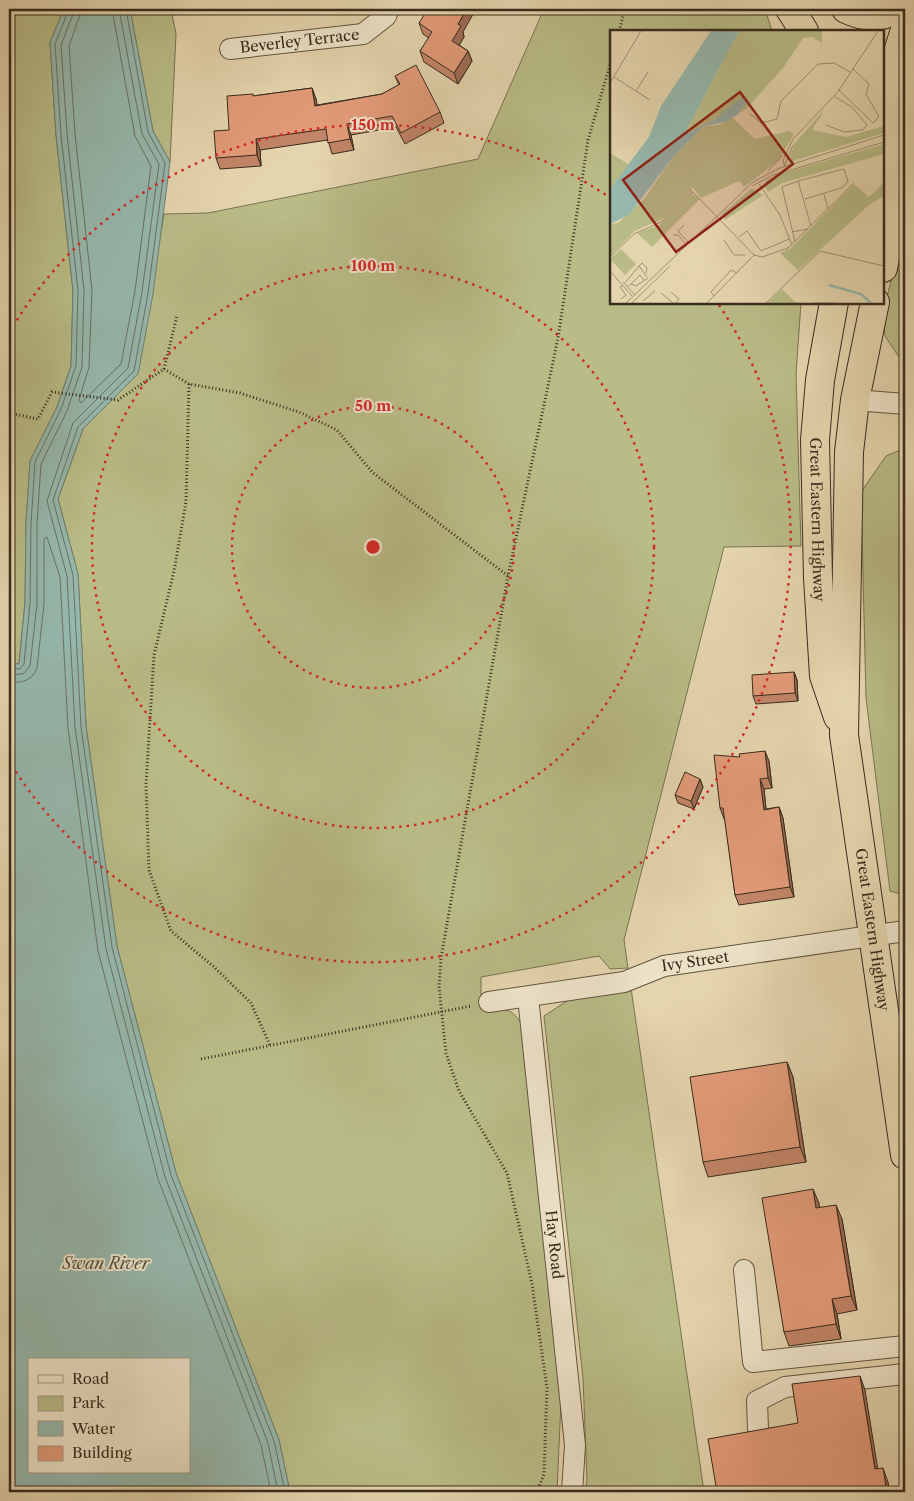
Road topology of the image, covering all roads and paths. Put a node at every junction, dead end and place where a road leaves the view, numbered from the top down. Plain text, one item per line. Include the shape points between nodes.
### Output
1 (389, 9) edge
2 (625, 9) edge
3 (779, 9) edge
4 (790, 9) edge
5 (839, 9) edge
6 (846, 9) edge
7 (897, 9) edge
8 (619, 30) edge
9 (785, 30) edge
10 (803, 30) edge
11 (853, 30) edge
12 (905, 30) edge
13 (230, 49) dead end
14 (610, 65) edge
15 (888, 88) edge
16 (905, 185) edge
17 (891, 227) junction
18 (884, 263) edge
19 (819, 304) edge
20 (834, 304) edge
21 (876, 304) edge
22 (177, 316) dead end
23 (164, 369) junction
24 (820, 380) junction
25 (189, 384) junction
26 (855, 400) junction
27 (905, 404) edge
28 (9, 413) edge
29 (508, 576) junction
30 (844, 735) junction
31 (905, 931) edge
32 (873, 935) junction
33 (528, 997) junction
34 (489, 1002) joint
35 (441, 1012) junction
36 (270, 1045) junction
37 (201, 1059) dead end
38 (905, 1155) edge
39 (744, 1270) dead end
40 (905, 1346) edge
41 (905, 1374) edge
42 (758, 1428) edge
43 (537, 1492) edge
44 (572, 1492) edge

1 - 13 street, Beverley Terrace via 386,16 363,34
2 - 8 path
3 - 9 highway
4 - 10 highway
5 - 11 highway
6 - 7 highway via 862,16 888,14
12 - 15 highway
14 - 29 path via 588,140 558,338
15 - 17 highway via 897,129 890,185
16 - 17 highway
17 - 18 highway
19 - 24 highway
20 - 24 highway, Great Eastern Highway
21 - 26 highway, Great Eastern Highway
22 - 23 path
23 - 25 path
23 - 28 path via 118,400 52,392 38,419
24 - 30 highway, Great Eastern Highway via 815,440 824,676
25 - 29 path via 240,393 299,412 337,430 372,472
25 - 36 path via 186,502 154,655 146,784 149,870 171,931 251,1003
26 - 27 street
26 - 30 highway, Great Eastern Highway via 849,452
29 - 35 path via 441,958
30 - 32 highway, Great Eastern Highway
31 - 32 street, Ivy Street
32 - 33 street, Ivy Street via 664,966 624,982
32 - 38 highway, Great Eastern Highway
33 - 34 street, Ivy Street
33 - 44 street, Hay Road via 575,1445
34 - 35 path
35 - 36 path
35 - 43 path via 446,1053 459,1091 507,1173 532,1284 547,1388 544,1474
36 - 37 path
39 - 40 street via 753,1362
41 - 42 street via 785,1387 758,1401

